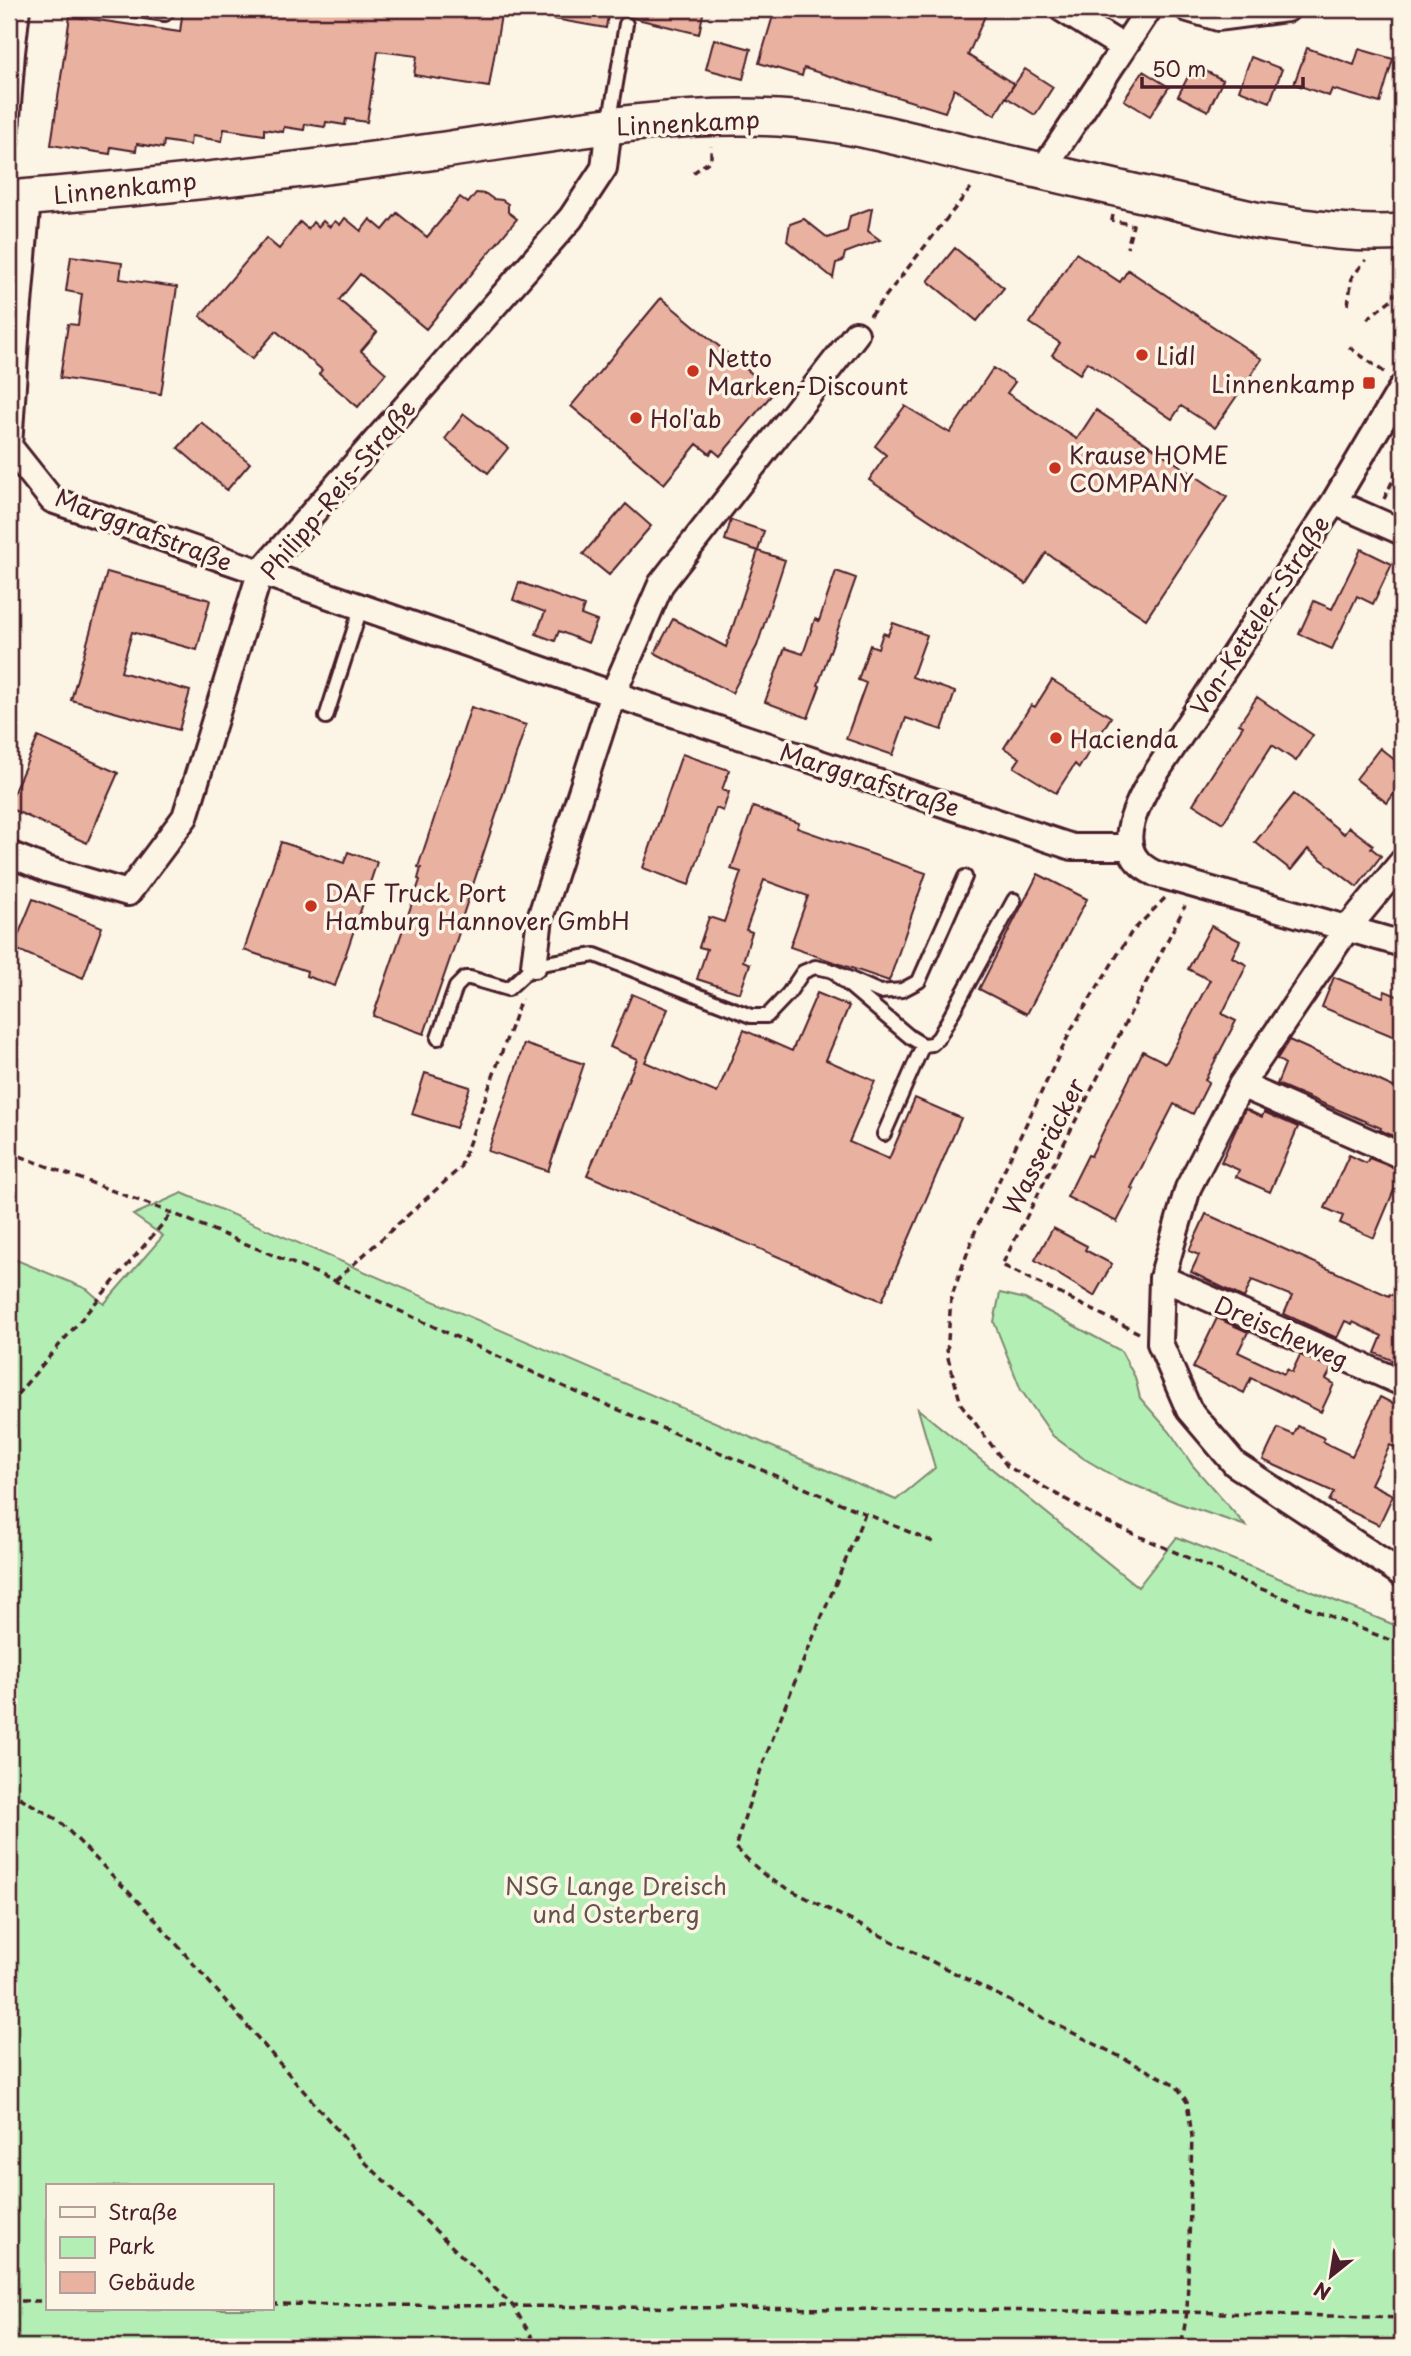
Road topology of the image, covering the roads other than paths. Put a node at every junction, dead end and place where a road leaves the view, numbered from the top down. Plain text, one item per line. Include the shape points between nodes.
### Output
1 (23, 9) edge
2 (131, 9) edge
3 (169, 9) edge
4 (1062, 9) edge
5 (1149, 9) edge
6 (1188, 9) edge
7 (1287, 9) edge
8 (626, 23) dead end
9 (1123, 47) junction
10 (13, 52) edge
11 (609, 125) junction
12 (11, 144) dead end
13 (1042, 171) junction
14 (19, 198) edge
15 (1402, 232) edge
16 (856, 334) road end
17 (1397, 382) edge
18 (1334, 502) junction
19 (1402, 533) edge
20 (260, 573) junction
21 (361, 608) junction
22 (613, 694) junction
23 (326, 717) dead end
24 (1130, 847) junction
25 (9, 854) edge
26 (1402, 862) edge
27 (965, 877) dead end
28 (1014, 900) dead end
29 (1346, 930) junction
30 (1402, 944) edge
31 (534, 965) junction
32 (830, 970) junction
33 (438, 1038) dead end
34 (923, 1045) junction
35 (1241, 1085) junction
36 (884, 1134) dead end
37 (1402, 1156) edge
38 (1162, 1278) junction
39 (1402, 1383) edge
40 (1400, 1567) edge

1 - 10 lane
2 - 3 lane via 165,14
4 - 9 street
5 - 9 street
6 - 7 street via 1219,18
8 - 11 lane
9 - 13 street
10 - 12 lane
11 - 13 main road, Linnenkamp via 701,116 782,118 853,127
11 - 14 main road, Linnenkamp via 280,171
11 - 20 street, Philipp-Reis-Straße via 604,168 571,218
13 - 15 main road, Linnenkamp via 1255,220
14 - 20 street, Marggrafstraße via 9,446 52,500
16 - 22 street via 661,584
17 - 18 street, Von-Ketteler-Straße
18 - 19 street
18 - 24 street, Von-Ketteler-Straße via 1148,785 1132,819
20 - 21 street, Marggrafstraße
20 - 25 street, Philipp-Reis-Straße via 186,817 128,892
21 - 22 street, Marggrafstraße
21 - 23 lane
22 - 24 street, Marggrafstraße via 1072,846
22 - 31 street via 540,918
24 - 29 street via 1135,858 1156,874
26 - 29 street
27 - 32 lane via 919,981 902,990 880,992
28 - 34 lane via 939,1037
29 - 30 street
29 - 35 street
31 - 32 lane via 595,955 751,1016 767,1016 803,972 815,967
31 - 33 lane via 508,989 470,978 461,980
32 - 34 lane
34 - 36 lane
35 - 37 street
35 - 38 street via 1188,1188
38 - 39 street, Dreischeweg
38 - 40 street via 1160,1343 1189,1410 1235,1464

